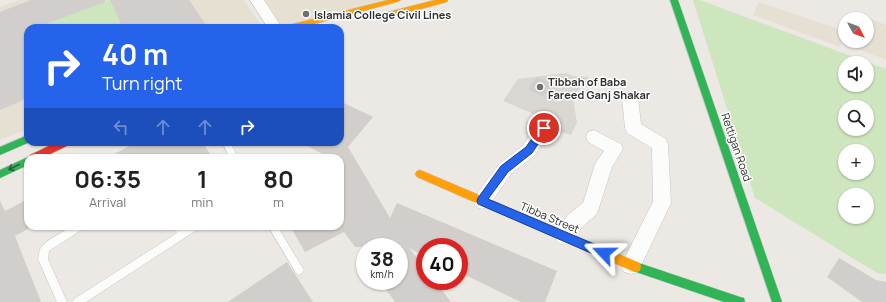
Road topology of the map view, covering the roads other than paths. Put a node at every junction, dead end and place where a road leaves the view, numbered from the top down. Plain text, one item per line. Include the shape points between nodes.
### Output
1 (257, 0) edge
2 (397, 0) edge
3 (444, 0) edge
4 (674, 0) edge
5 (373, 19) dead end
6 (272, 24) edge
7 (304, 24) edge
8 (630, 98) dead end
9 (544, 128) dead end
10 (633, 128) junction
11 (594, 137) dead end
12 (24, 141) edge
13 (58, 146) edge
14 (615, 149) junction
15 (0, 151) edge
16 (41, 154) edge
17 (24, 162) edge
18 (0, 174) edge
19 (420, 174) dead end
20 (482, 201) junction
21 (73, 230) edge
22 (180, 230) edge
23 (274, 230) edge
24 (564, 236) junction
25 (631, 265) junction
26 (299, 270) dead end
27 (62, 302) edge
28 (77, 302) edge
29 (740, 302) edge
30 (777, 302) edge

1 - 6 street
2 - 7 main road
3 - 5 main road
4 - 30 main road, Rettigan Road
8 - 10 street
9 - 20 street via 529,150 505,169
10 - 14 street via 627,131
10 - 25 street via 660,144 662,203
11 - 14 street
12 - 15 main road
13 - 16 main road
14 - 24 street via 604,164 591,208 576,220
17 -> 18 main road
19 - 20 main road, Tibba Street
20 - 24 main road, Tibba Street
21 - 27 lane via 49,245 45,249 43,259
22 - 28 lane
23 - 26 lane
24 - 25 main road, Tibba Street
25 - 29 main road, Tibba Street

